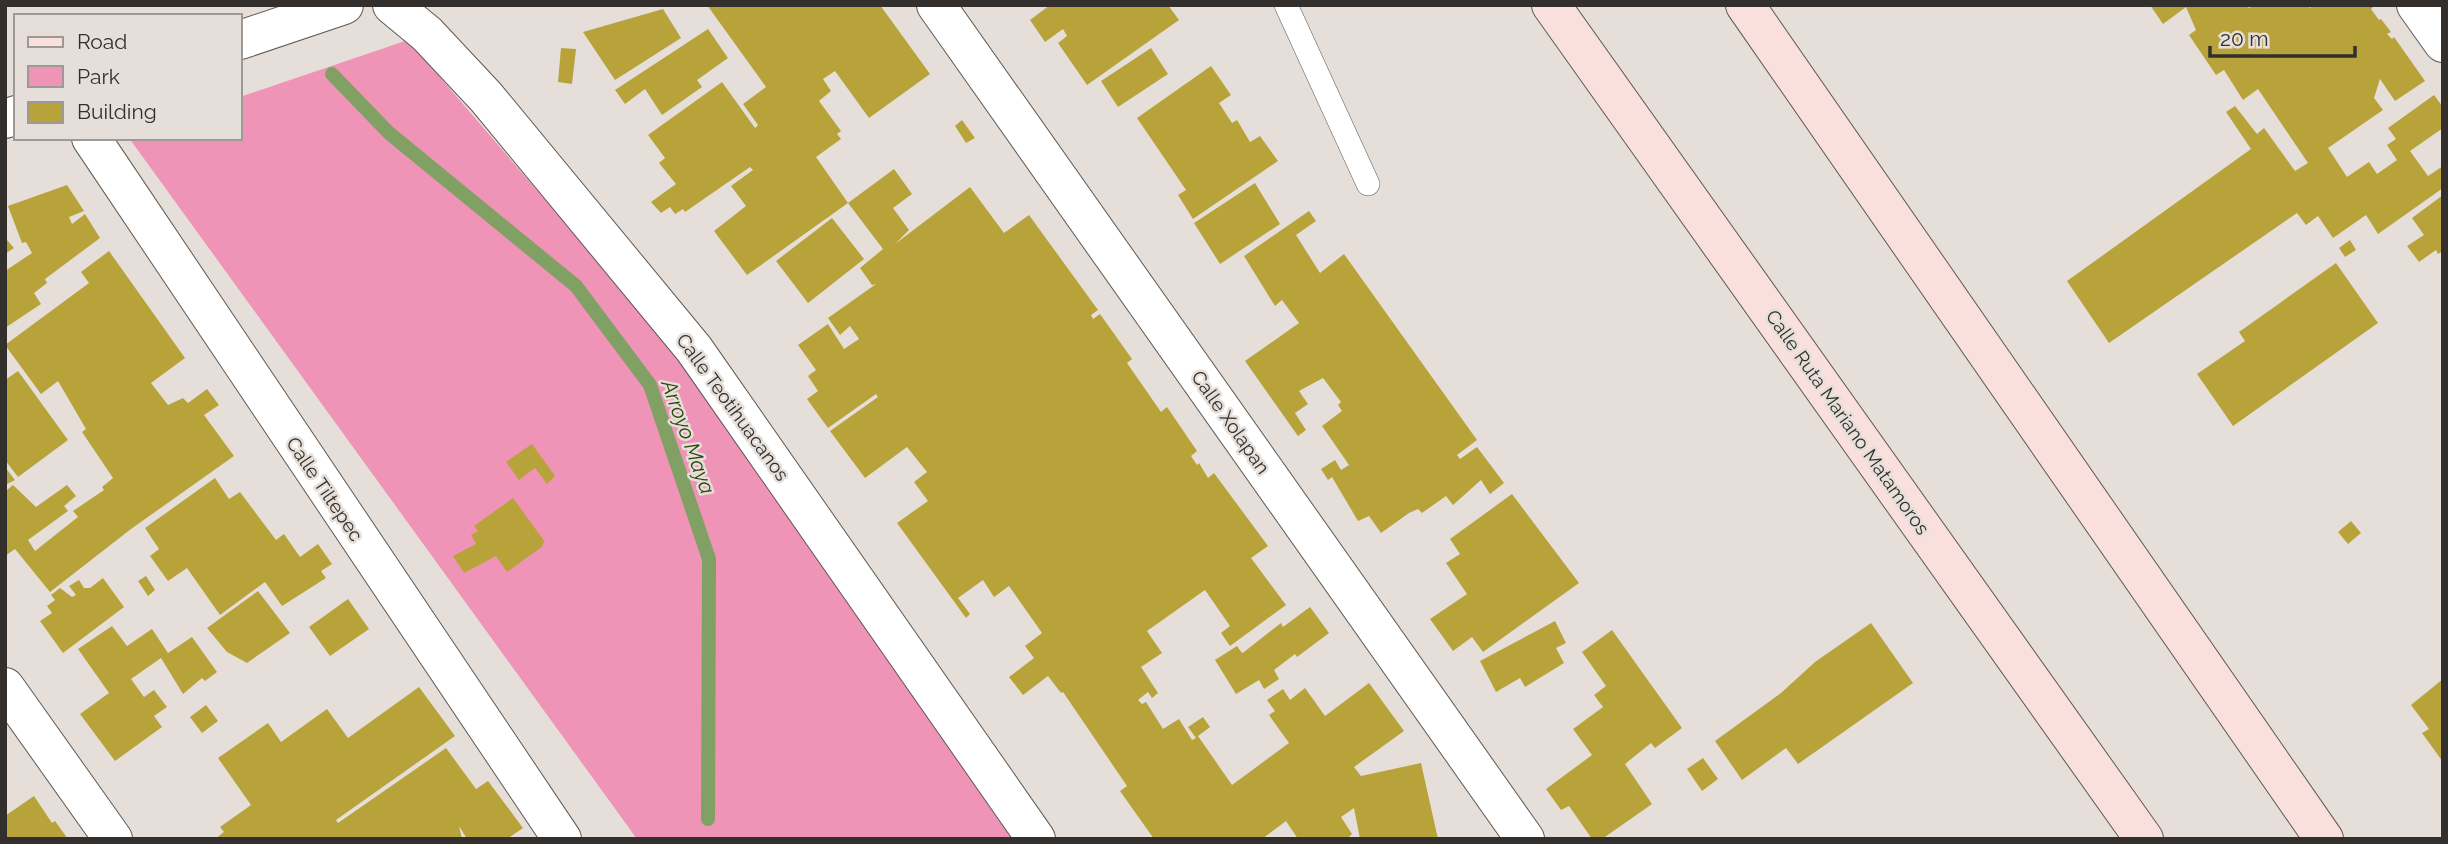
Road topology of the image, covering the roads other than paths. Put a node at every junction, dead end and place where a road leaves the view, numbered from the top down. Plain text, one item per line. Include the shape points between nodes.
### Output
1 (344, 5) edge
2 (392, 5) edge
3 (936, 5) edge
4 (1286, 5) edge
5 (1551, 5) edge
6 (1745, 5) edge
7 (2416, 5) edge
8 (242, 39) edge
9 (2443, 43) edge
10 (92, 140) edge
11 (1368, 184) dead end
12 (5, 687) edge
13 (113, 839) edge
14 (562, 839) edge
15 (1036, 839) edge
16 (1525, 839) edge
17 (2144, 839) edge
18 (2324, 839) edge

1 - 8 street
2 - 15 street, Calle Teotihuacanos via 486,97 694,349
3 - 16 street, Calle Xolapan
4 - 11 lane
5 - 17 main road, Calle Ruta Mariano Matamoros
6 - 18 main road
7 - 9 street
10 - 14 street, Calle Tiltepec
12 - 13 street

